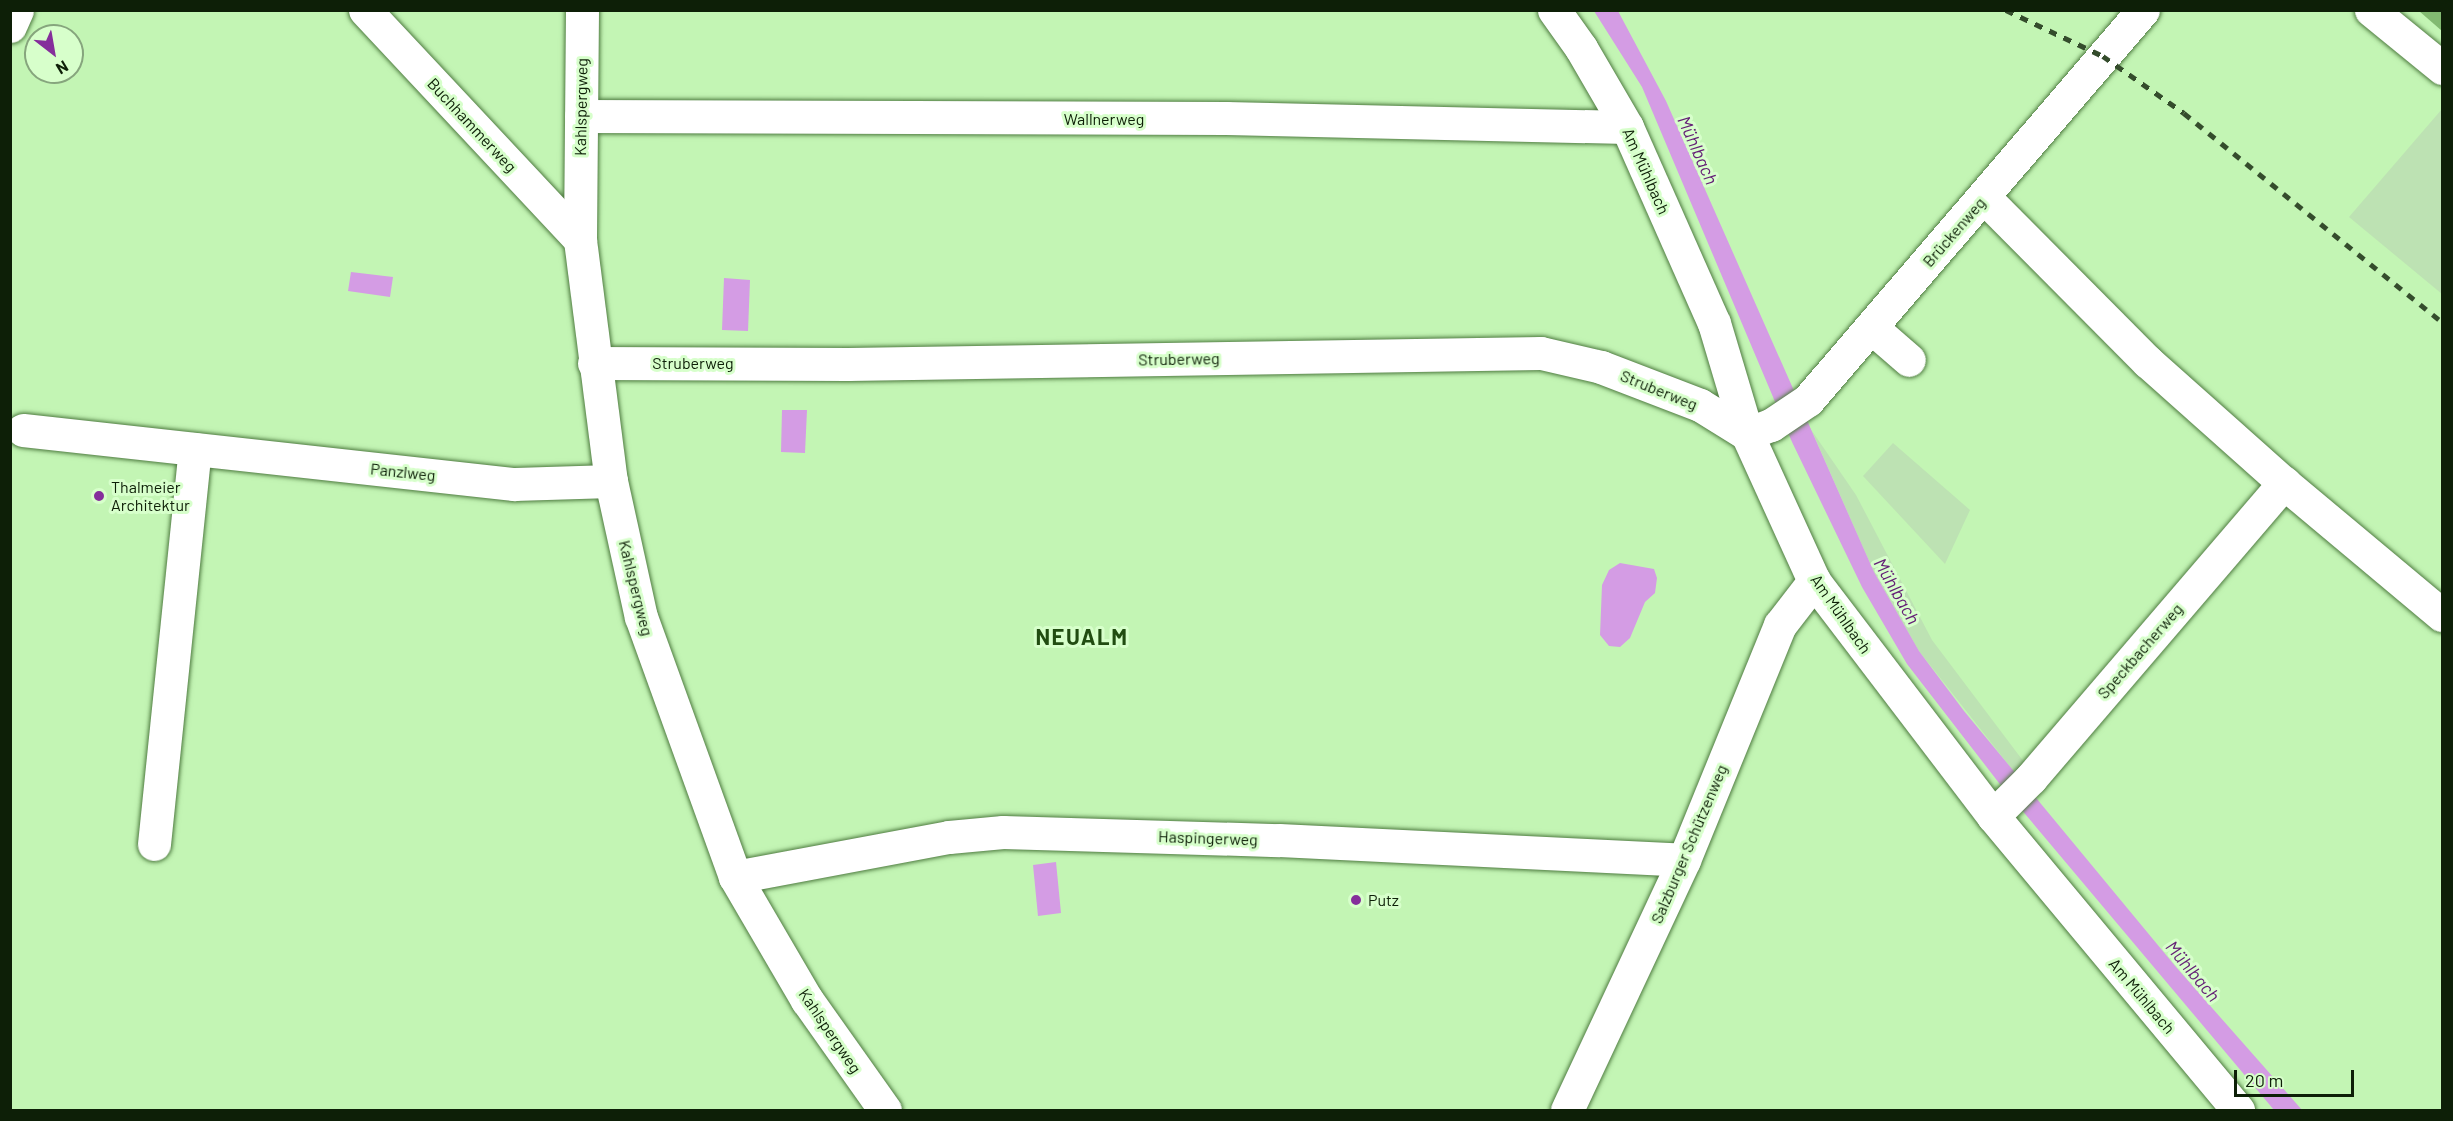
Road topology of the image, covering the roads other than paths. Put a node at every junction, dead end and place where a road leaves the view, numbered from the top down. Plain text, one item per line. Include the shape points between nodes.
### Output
1 (16, 10) edge
2 (365, 10) edge
3 (582, 10) edge
4 (1554, 10) edge
5 (2143, 10) edge
6 (2372, 10) edge
7 (10, 26) edge
8 (2442, 68) edge
9 (581, 116) junction
10 (1627, 127) junction
11 (1985, 198) junction
12 (580, 240) junction
13 (1871, 327) junction
14 (1909, 360) dead end
15 (594, 363) junction
16 (1759, 429) junction
17 (23, 430) dead end
18 (195, 449) junction
19 (611, 481) junction
20 (2284, 483) junction
21 (1814, 581) junction
22 (2442, 615) edge
23 (2000, 809) junction
24 (154, 844) dead end
25 (1684, 860) junction
26 (735, 877) junction
27 (885, 1110) edge
28 (1567, 1110) edge
29 (2238, 1110) edge

1 - 7 street
2 - 12 street, Buchhammerweg
3 - 9 street, Kahlspergweg
4 - 10 street, Am Mühlbach
5 - 11 street, Brückenweg
6 - 8 street
9 - 10 street, Wallnerweg via 1226,118
9 - 12 street, Kahlspergweg
10 - 16 street, Am Mühlbach
11 - 13 street, Brückenweg
11 - 20 street via 2148,362
12 - 15 street, Kahlspergweg
13 - 14 street
13 - 16 street, Brückenweg via 1808,400
15 - 16 street, Struberweg via 848,364 1541,353 1601,367
15 - 19 street, Kahlspergweg
16 - 21 street, Am Mühlbach
17 - 18 street, Panzlweg
18 - 19 street, Panzlweg via 514,484
18 - 24 street
19 - 26 street, Kahlspergweg via 642,617
20 - 22 street
20 - 23 street, Speckbacherweg via 2031,778
21 - 23 street, Am Mühlbach
21 - 25 street, Salzburger Schützenweg via 1780,625
23 - 29 street, Am Mühlbach
25 - 26 street, Haspingerweg via 1279,840 1003,832 949,837
25 - 28 street, Salzburger Schützenweg
26 - 27 street, Kahlspergweg via 807,1000

